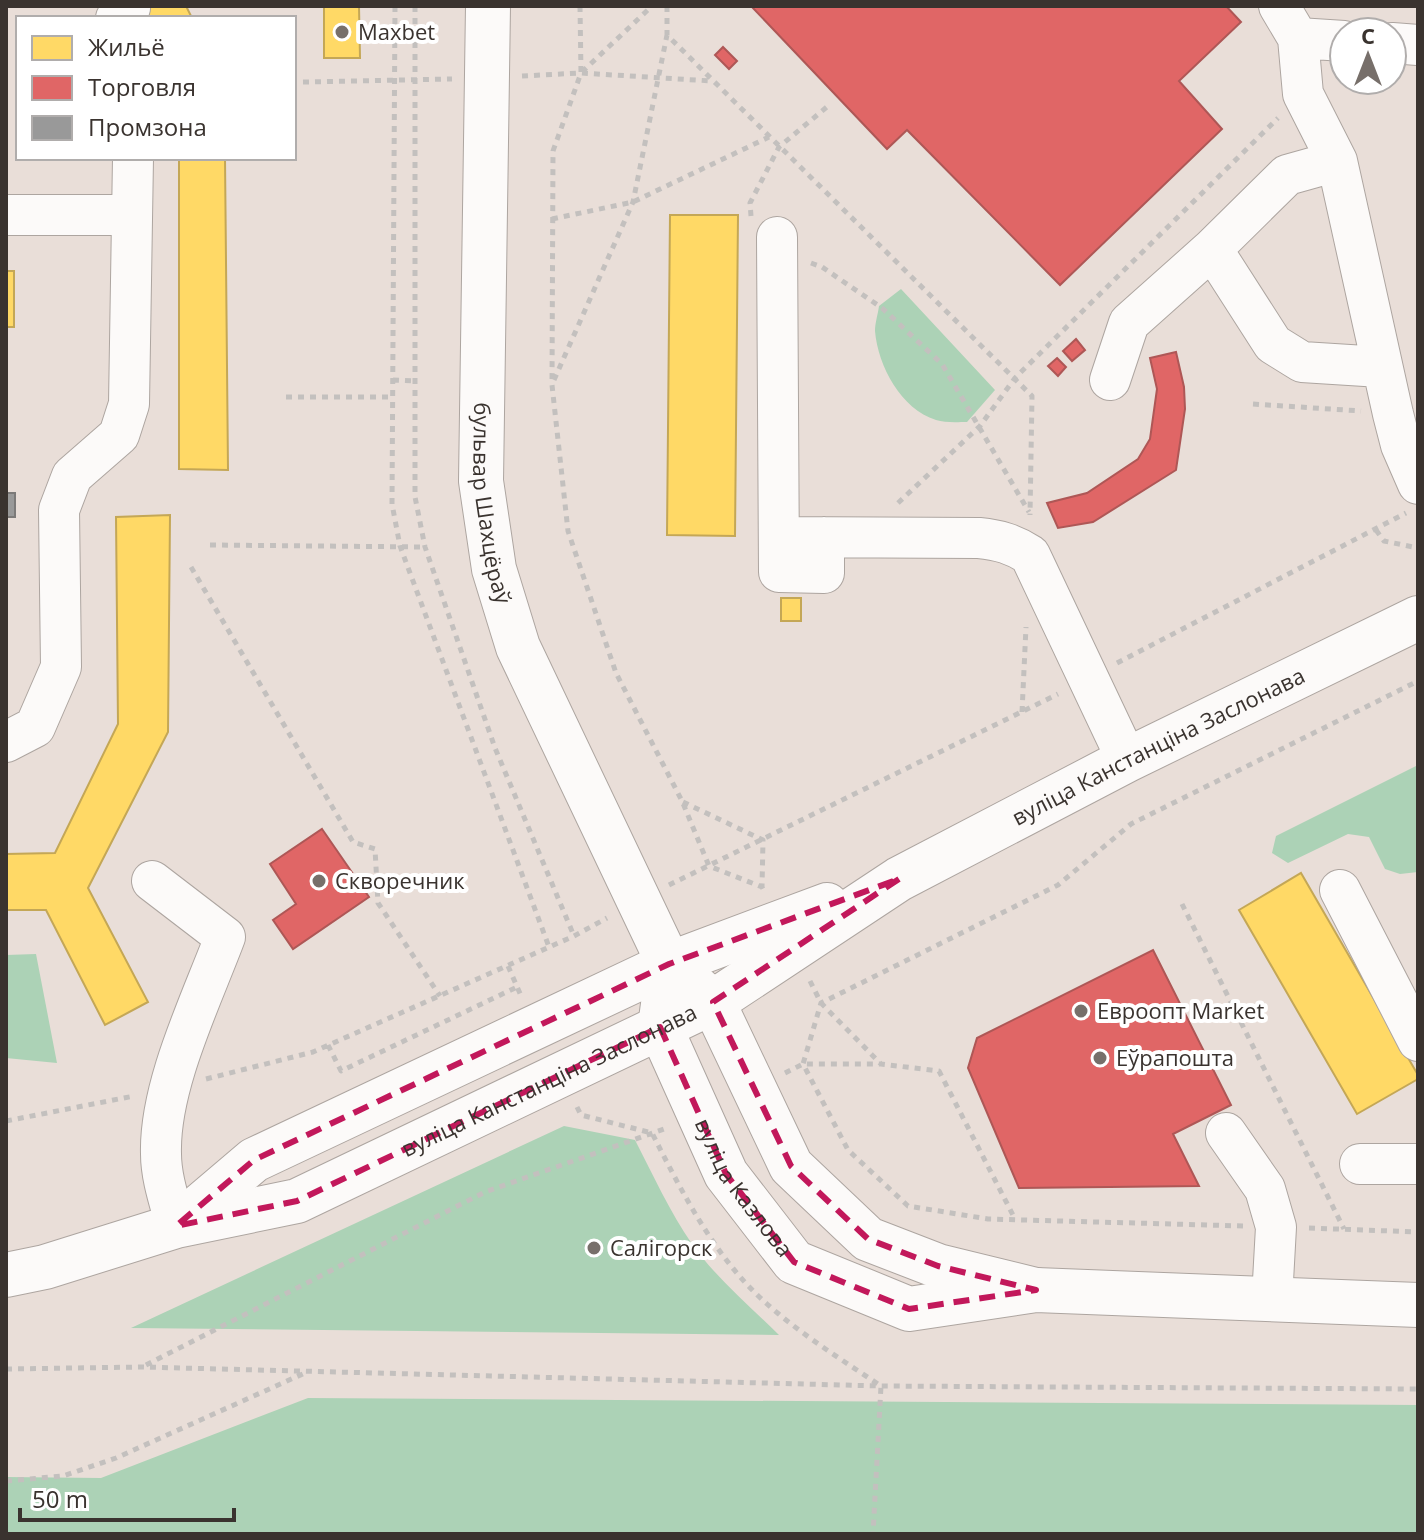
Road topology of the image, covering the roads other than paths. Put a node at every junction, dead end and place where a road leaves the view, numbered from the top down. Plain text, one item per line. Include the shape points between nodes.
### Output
1 (488, 6) edge
2 (1288, 22) edge
3 (1328, 36) edge
4 (133, 160) edge
5 (1337, 161) junction
6 (6, 215) edge
7 (132, 215) junction
8 (777, 244) road end
9 (1212, 249) junction
10 (1381, 367) junction
11 (1110, 380) dead end
12 (1418, 484) edge
13 (1418, 618) edge
14 (6, 742) edge
15 (1127, 760) junction
16 (899, 879) junction
17 (152, 881) dead end
18 (1340, 890) dead end
19 (669, 964) junction
20 (713, 1002) junction
21 (660, 1027) junction
22 (1418, 1041) edge
23 (1226, 1133) dead end
24 (1360, 1164) dead end
25 (1418, 1164) edge
26 (176, 1226) junction
27 (6, 1275) edge
28 (1036, 1290) junction
29 (1272, 1299) junction
30 (1418, 1305) edge

1 - 19 main road, бульвар Шахцёраў via 481,481 494,569 518,647
2 - 3 lane
2 - 5 lane via 1303,94
4 - 7 lane
5 - 9 lane via 1287,175
5 - 10 lane
6 - 7 lane
7 - 14 lane via 129,404 119,435 72,476 59,510 61,667 35,727
8 - 15 lane via 779,572 824,573 844,537 1007,542 1030,555
9 - 10 lane via 1273,344 1302,362
9 - 11 lane via 1129,323
10 - 12 lane via 1401,445
13 - 15 main road, вуліца Канстанціна Заслонава
15 - 16 main road, вуліца Канстанціна Заслонава
16 - 19 main road, вуліца Канстанціна Заслонава
16 - 20 main road, вуліца Канстанціна Заслонава
17 - 26 lane via 225,937 168,1089 161,1155
18 - 22 lane
19 - 20 main road
19 - 21 main road
19 - 26 main road, вуліца Канстанціна Заслонава via 254,1160
20 - 21 main road, вуліца Канстанціна Заслонава
20 - 28 main road, вуліца Казлова via 791,1166 868,1239 938,1266
21 - 26 main road, вуліца Канстанціна Заслонава via 297,1201
21 - 28 main road, вуліца Казлова via 726,1174 794,1262 909,1309
23 - 29 lane via 1265,1189 1276,1227
24 - 25 lane
26 - 27 main road, вуліца Канстанціна Заслонава
28 - 29 main road, вуліца Казлова
29 - 30 main road, вуліца Казлова

